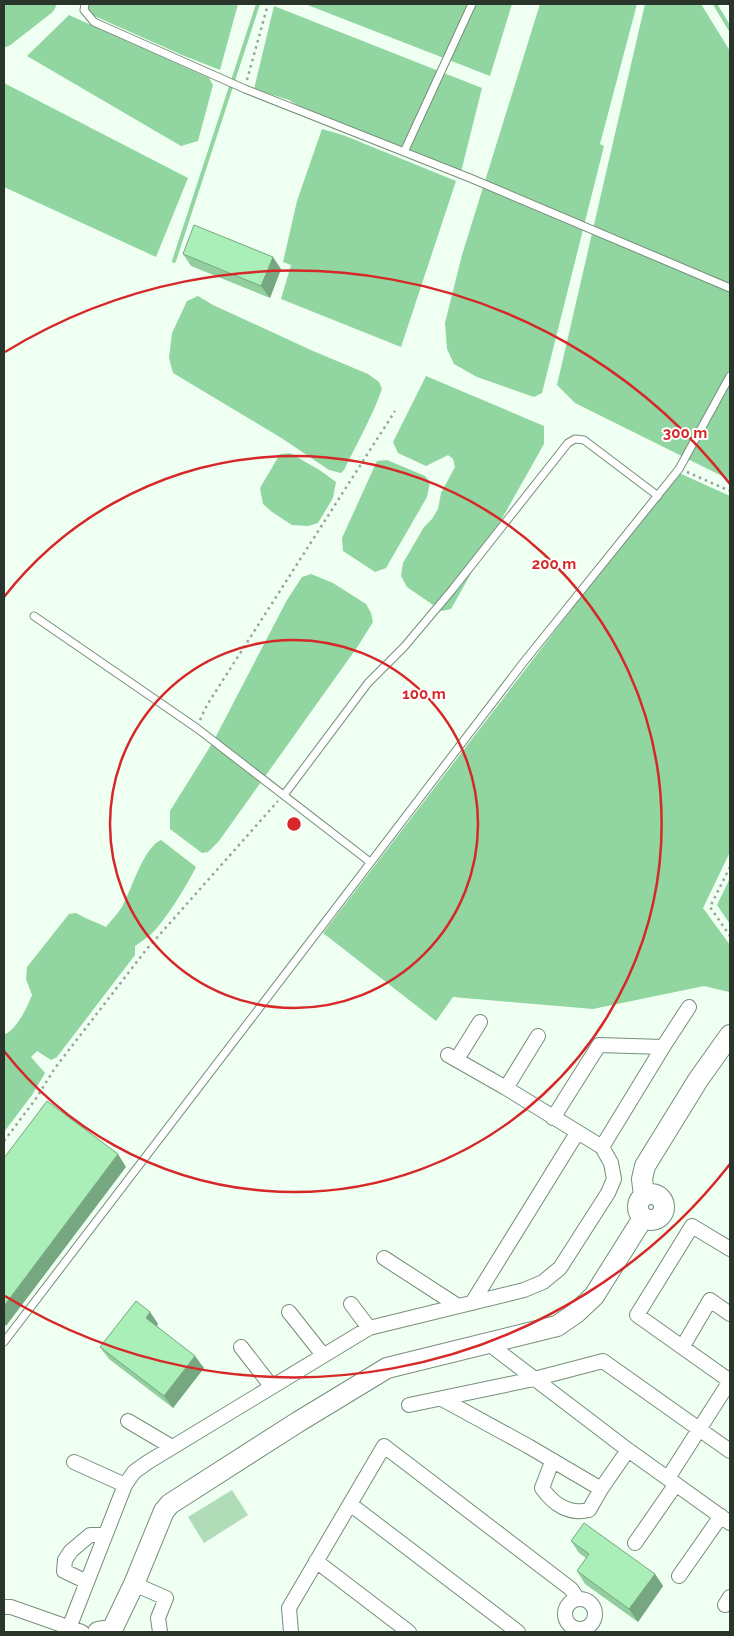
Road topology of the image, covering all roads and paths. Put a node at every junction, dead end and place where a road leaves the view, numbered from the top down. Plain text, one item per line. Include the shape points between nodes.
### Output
1 (85, 4) edge
2 (268, 4) edge
3 (472, 4) edge
4 (245, 89) junction
5 (404, 152) junction
6 (730, 288) edge
7 (730, 376) edge
8 (395, 411) dead end
9 (679, 469) junction
10 (730, 491) edge
11 (658, 496) junction
12 (34, 616) dead end
13 (198, 729) junction
14 (284, 795) junction
15 (370, 862) junction
16 (730, 867) edge
17 (730, 936) edge
18 (689, 1007) dead end
19 (480, 1022) dead end
20 (730, 1035) edge
21 (538, 1036) dead end
22 (663, 1047) junction
23 (506, 1088) junction
24 (553, 1118) junction
25 (577, 1133) junction
26 (4, 1141) edge
27 (602, 1147) junction
28 (730, 1249) edge
29 (384, 1258) dead end
30 (351, 1304) dead end
31 (465, 1304) junction
32 (289, 1312) dead end
33 (730, 1314) edge
34 (368, 1328) junction
35 (4, 1342) edge
36 (488, 1344) junction
37 (683, 1346) junction
38 (241, 1347) dead end
39 (323, 1355) junction
40 (534, 1379) junction
41 (730, 1381) edge
42 (272, 1387) junction
43 (442, 1399) junction
44 (409, 1405) dead end
45 (128, 1421) dead end
46 (701, 1429) junction
47 (172, 1447) junction
48 (628, 1450) junction
49 (730, 1451) edge
50 (554, 1461) junction
51 (74, 1462) dead end
52 (672, 1481) junction
53 (125, 1485) junction
54 (602, 1489) junction
55 (350, 1504) junction
56 (726, 1519) edge
57 (105, 1535) junction
58 (635, 1543) dead end
59 (316, 1561) junction
60 (679, 1576) dead end
61 (87, 1582) junction
62 (134, 1584) junction
63 (578, 1599) junction
64 (4, 1607) edge
65 (49, 1626) edge
66 (76, 1630) edge
67 (293, 1630) edge
68 (570, 1630) edge
69 (98, 1632) edge
70 (160, 1632) edge
71 (409, 1632) edge
72 (518, 1632) edge

1 - 4 lane via 84,10 94,22
2 - 4 path
3 - 5 lane
4 - 5 lane
5 - 6 lane
7 - 9 lane
8 - 13 path via 207,705
9 - 10 path
9 - 11 lane
11 - 14 lane via 584,440 575,439 568,443 452,590 368,684
11 - 15 lane via 523,663
12 - 13 lane
13 - 14 lane
14 - 15 lane
14 - 26 path via 146,950 55,1068
15 - 35 lane
16 - 17 path via 710,907
18 - 22 street
19 - 23 street via 453,1057
20 - 36 street via 645,1166 642,1179 644,1196 638,1204 643,1218 594,1296 557,1326
21 - 23 street
22 - 24 street via 599,1045
22 - 27 street
23 - 24 street
24 - 25 street
25 - 27 street
25 - 31 street
27 - 31 street via 612,1163 614,1179 560,1268 543,1282 524,1290
28 - 37 street via 692,1226 637,1315
29 - 31 street
30 - 34 street
31 - 34 street
32 - 39 street
33 - 37 street via 710,1300
34 - 39 street
36 - 40 street
36 - 62 street via 387,1368 170,1504 164,1511
37 - 41 street
38 - 42 street
39 - 42 street
40 - 43 street
40 - 46 street via 603,1361
40 - 48 street
41 - 46 street
42 - 47 street
43 - 44 street
43 - 50 street
45 - 47 street
46 - 49 street
46 - 52 street
47 - 53 street via 134,1472
48 - 52 street
48 - 54 street
50 - 54 street
50 - 54 street via 542,1488 562,1508 581,1512 589,1510
51 - 53 street
52 - 56 street
52 - 58 street
53 - 57 street
55 - 59 street
55 - 63 street via 384,1446 571,1589
55 - 72 street
56 - 60 street
57 - 61 street
57 - 61 street via 90,1535 65,1560 64,1571
59 - 67 street via 289,1608
59 - 71 street
61 - 66 street
62 - 69 street via 111,1632
62 - 70 street via 166,1598 158,1618
63 - 68 street via 569,1604 565,1613
63 - 68 street via 591,1604 594,1618 584,1629
64 - 65 street via 11,1607
65 - 66 street

